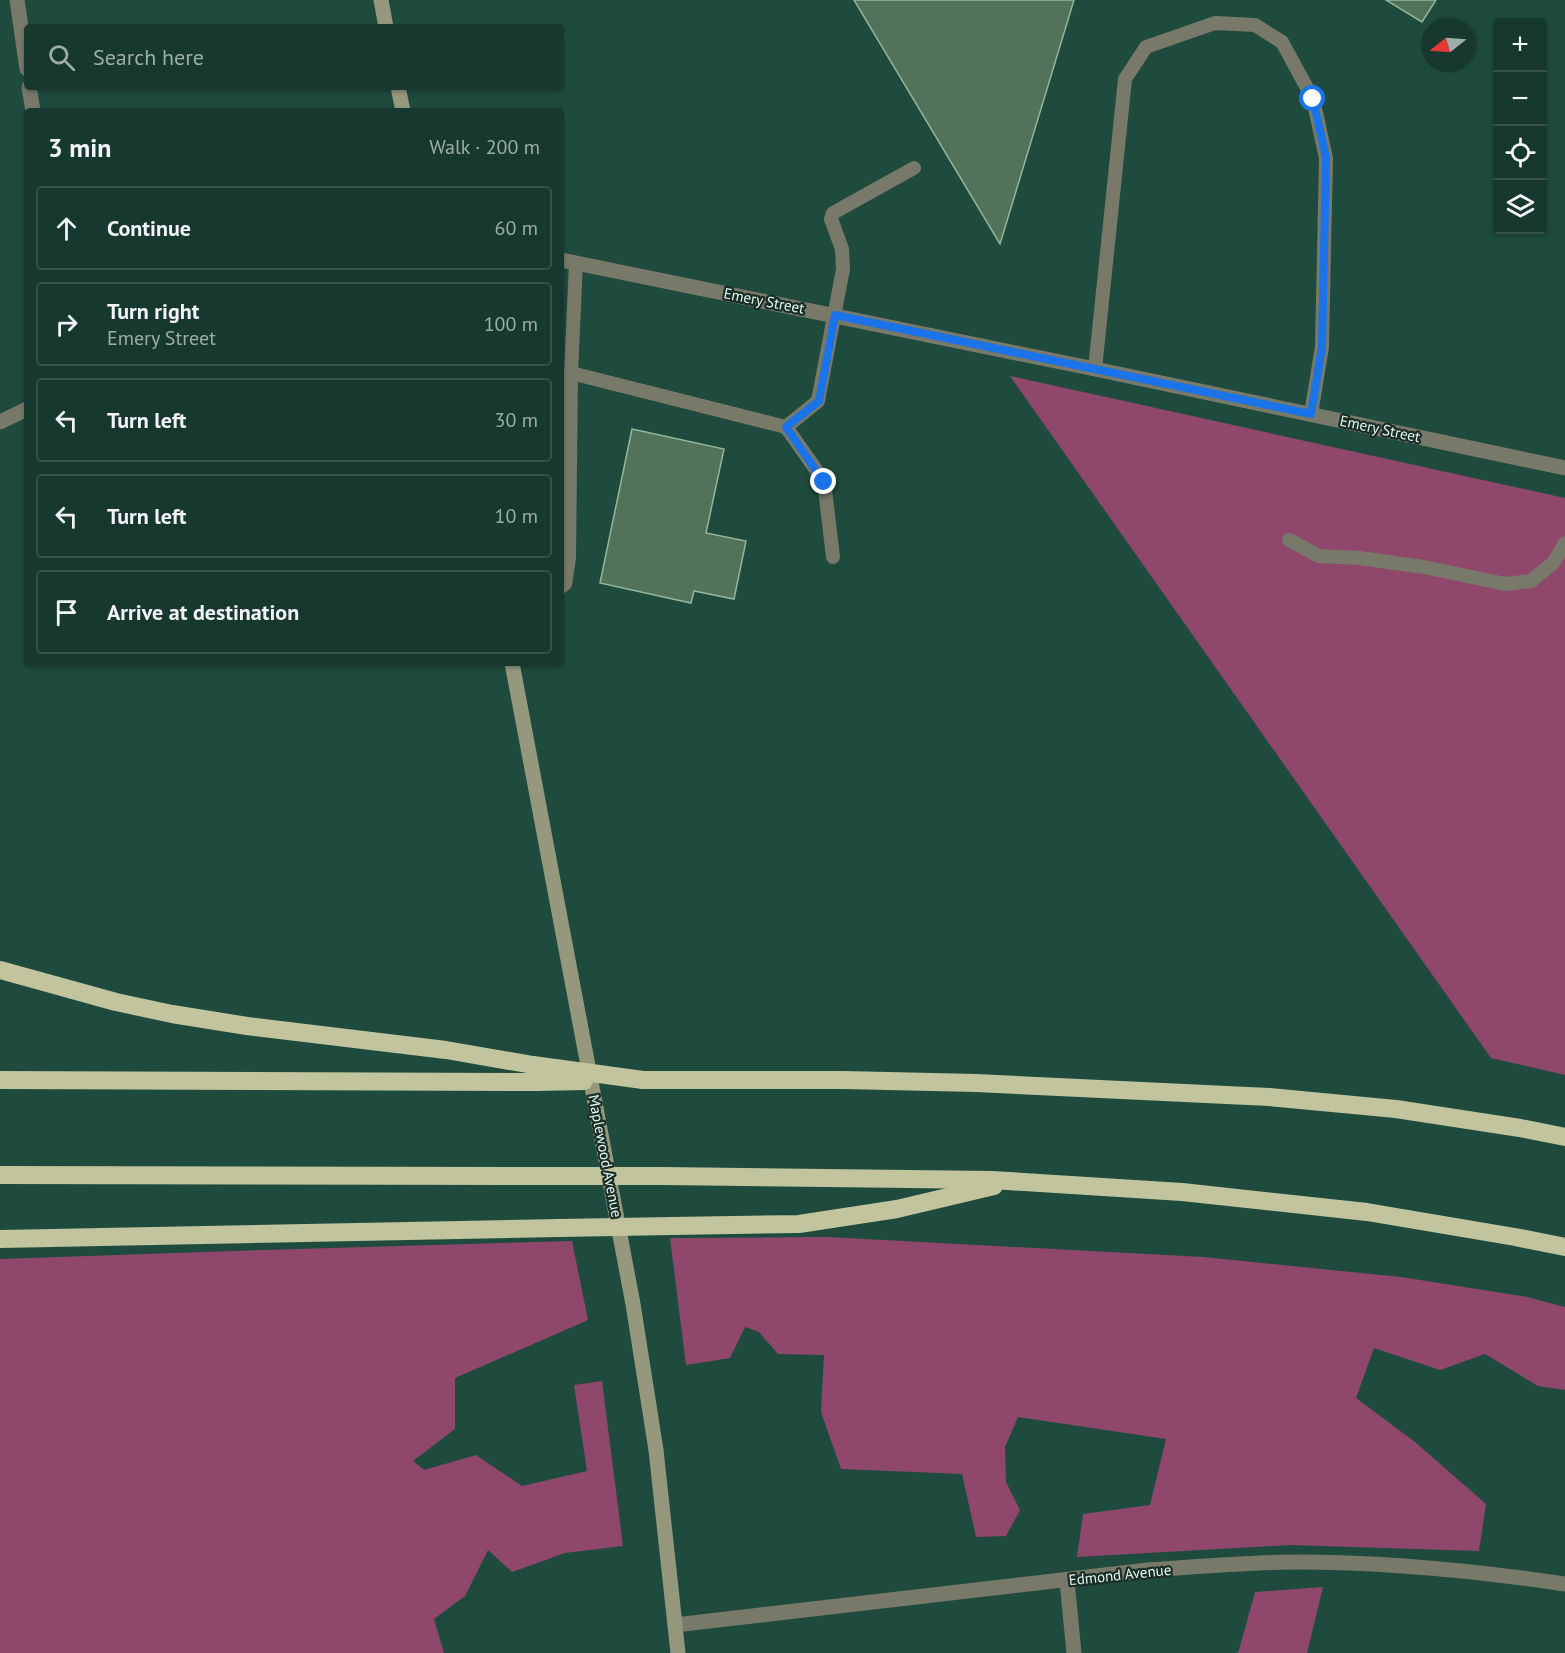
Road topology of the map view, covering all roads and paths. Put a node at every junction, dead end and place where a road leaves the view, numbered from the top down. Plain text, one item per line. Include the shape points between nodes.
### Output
1 (17, 0) edge
2 (381, 0) edge
3 (385, 24) edge
4 (24, 48) edge
5 (30, 90) edge
6 (399, 90) edge
7 (32, 108) edge
8 (402, 108) edge
9 (914, 168) dead end
10 (568, 261) edge
11 (835, 315) junction
12 (1095, 369) junction
13 (571, 373) junction
14 (24, 410) edge
15 (1311, 414) junction
16 (0, 422) edge
17 (786, 427) junction
18 (1565, 468) edge
19 (1289, 540) dead end
20 (1565, 543) edge
21 (833, 557) dead end
22 (564, 585) edge
23 (513, 666) edge
24 (0, 970) edge
25 (535, 1073) junction
26 (0, 1080) edge
27 (1565, 1137) edge
28 (0, 1175) edge
29 (1016, 1181) junction
30 (0, 1239) edge
31 (1565, 1247) edge
32 (1067, 1581) junction
33 (1565, 1584) edge
34 (675, 1625) junction
35 (678, 1653) edge
36 (1074, 1653) edge

1 - 4 street
2 - 3 street
5 - 7 street
6 - 8 street
9 - 11 lane via 833,213 831,219 842,249 843,269
10 - 11 street, Emery Street
10 - 13 lane
11 - 12 street, Emery Street
11 - 17 lane via 819,401
12 - 15 street, Emery Street
12 - 15 lane via 1125,79 1146,47 1215,23 1255,25 1282,42 1313,99 1326,158 1322,347
13 - 17 lane
13 - 22 lane via 569,559
14 - 16 street
15 - 18 street, Emery Street
17 - 21 lane via 824,482
19 - 20 lane via 1319,556 1424,567 1504,584 1531,581 1553,563
23 - 34 street, Maplewood Avenue via 633,1304 656,1450
24 - 25 highway via 172,1014 446,1050
25 - 26 highway
25 - 27 highway, bridge via 643,1080 965,1083 1269,1096 1396,1108
28 - 29 highway, bridge via 854,1177
29 - 30 highway, bridge via 897,1209 799,1224
29 - 31 highway via 1182,1192 1366,1212
32 - 33 street, Edmond Avenue via 1148,1570 1295,1562 1453,1571
32 - 34 street, Edmond Avenue
32 - 36 street
34 - 35 street, Maplewood Avenue

